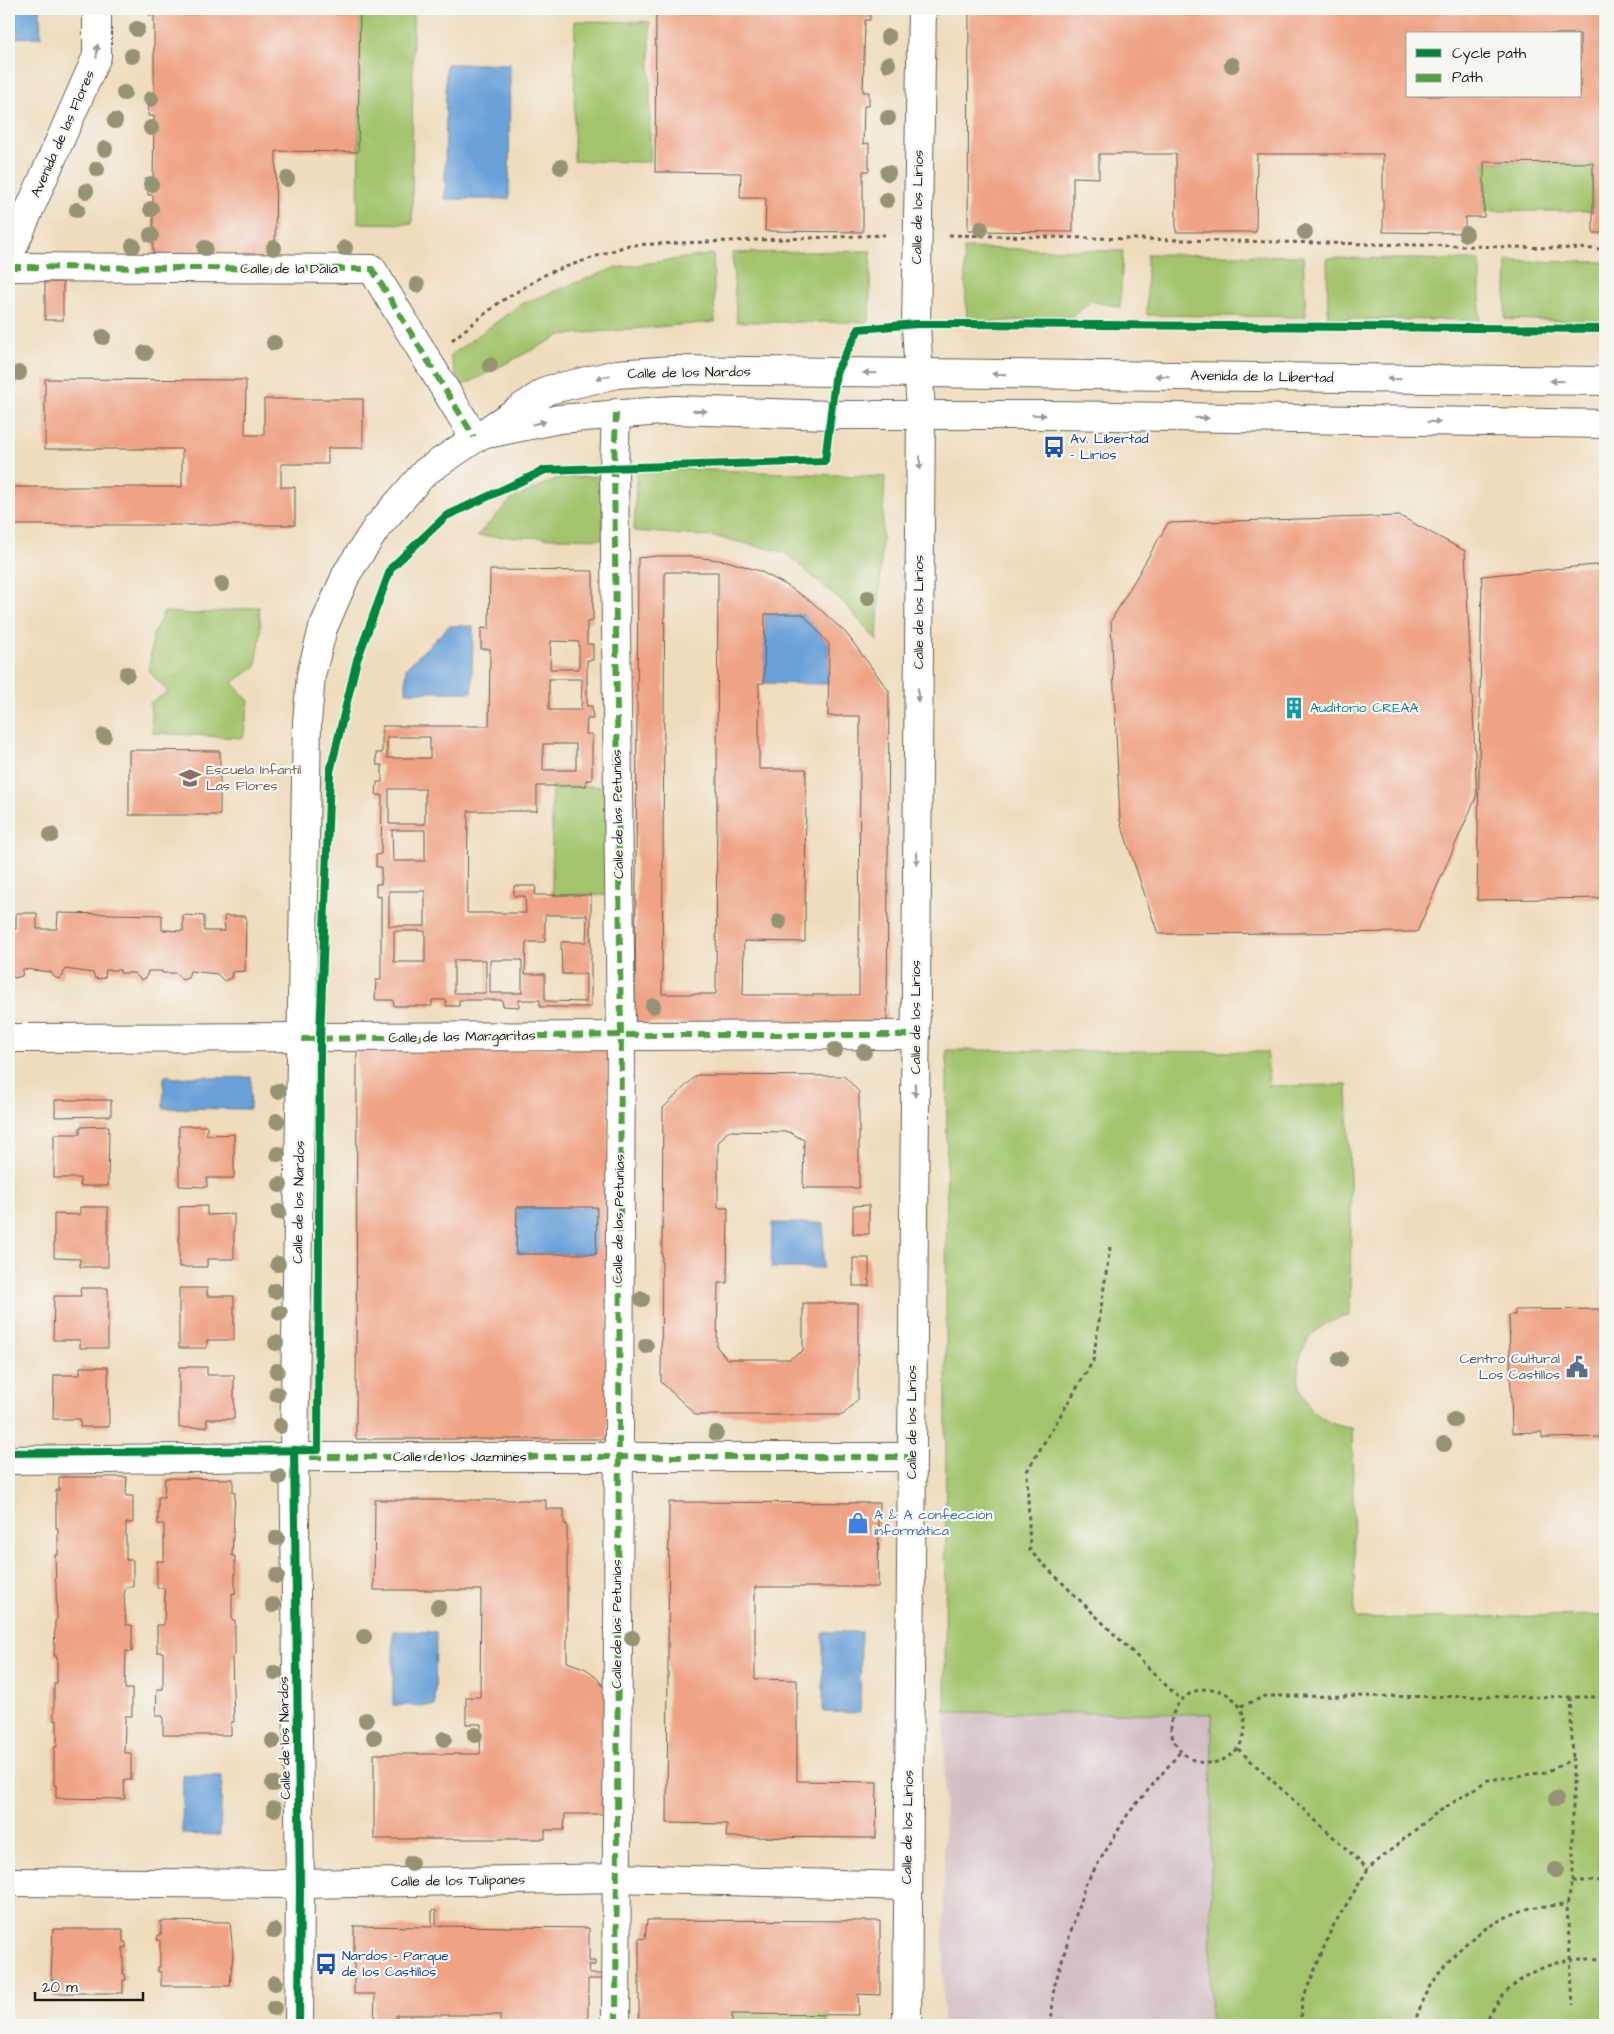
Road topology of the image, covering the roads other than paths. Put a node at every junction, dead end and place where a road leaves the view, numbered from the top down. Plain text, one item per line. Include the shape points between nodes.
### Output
1 (98, 9) edge
2 (922, 9) edge
3 (9, 256) edge
4 (9, 267) edge
5 (919, 373) junction
6 (1605, 382) edge
7 (616, 413) junction
8 (921, 414) junction
9 (1605, 424) edge
10 (474, 437) junction
11 (621, 1035) junction
12 (916, 1035) junction
13 (9, 1038) edge
14 (302, 1039) junction
15 (912, 1456) junction
16 (294, 1457) junction
17 (617, 1457) junction
18 (9, 1460) edge
19 (616, 1878) junction
20 (9, 1882) edge
21 (300, 1884) junction
22 (907, 1886) junction
23 (299, 2025) edge
24 (616, 2025) edge
25 (907, 2025) edge

3 -> 1 street, Avenida de las Flores via 97,56
2 - 5 street, Calle de los Lirios via 916,324
4 - 10 street, Calle de la Dalia via 372,269
6 -> 5 street, Avenida de la Libertad
5 - 8 street, Calle de los Lirios
5 -> 10 street, Calle de los Nardos via 673,370 617,374 548,390
7 -> 8 street, Calle de los Nardos via 674,410
10 -> 7 street, Calle de los Nardos via 559,419
7 - 11 street, Calle de las Petunias
8 -> 9 street
8 -> 12 street, Calle de los Lirios
10 - 14 street, Calle de los Nardos via 425,472 377,527 348,574 323,628 311,675 307,723
11 - 12 street, Calle de las Margaritas
11 - 14 street, Calle de las Margaritas
11 - 17 street, Calle de las Petunias
12 -> 15 street, Calle de los Lirios
13 - 14 street, Calle de las Margaritas
14 - 16 street, Calle de los Nardos
15 - 17 street, Calle de los Jazmines
15 - 22 street, Calle de los Lirios
16 - 17 street, Calle de los Jazmines
16 - 18 street, Calle de los Jazmines
16 - 21 street, Calle de los Nardos
17 - 19 street, Calle de las Petunias
19 - 21 street, Calle de los Tulipanes
19 - 22 street, Calle de los Tulipanes
19 - 24 street, Calle de las Petunias
20 - 21 street, Calle de los Tulipanes
21 - 23 street, Calle de los Nardos
22 - 25 street, Calle de los Lirios

